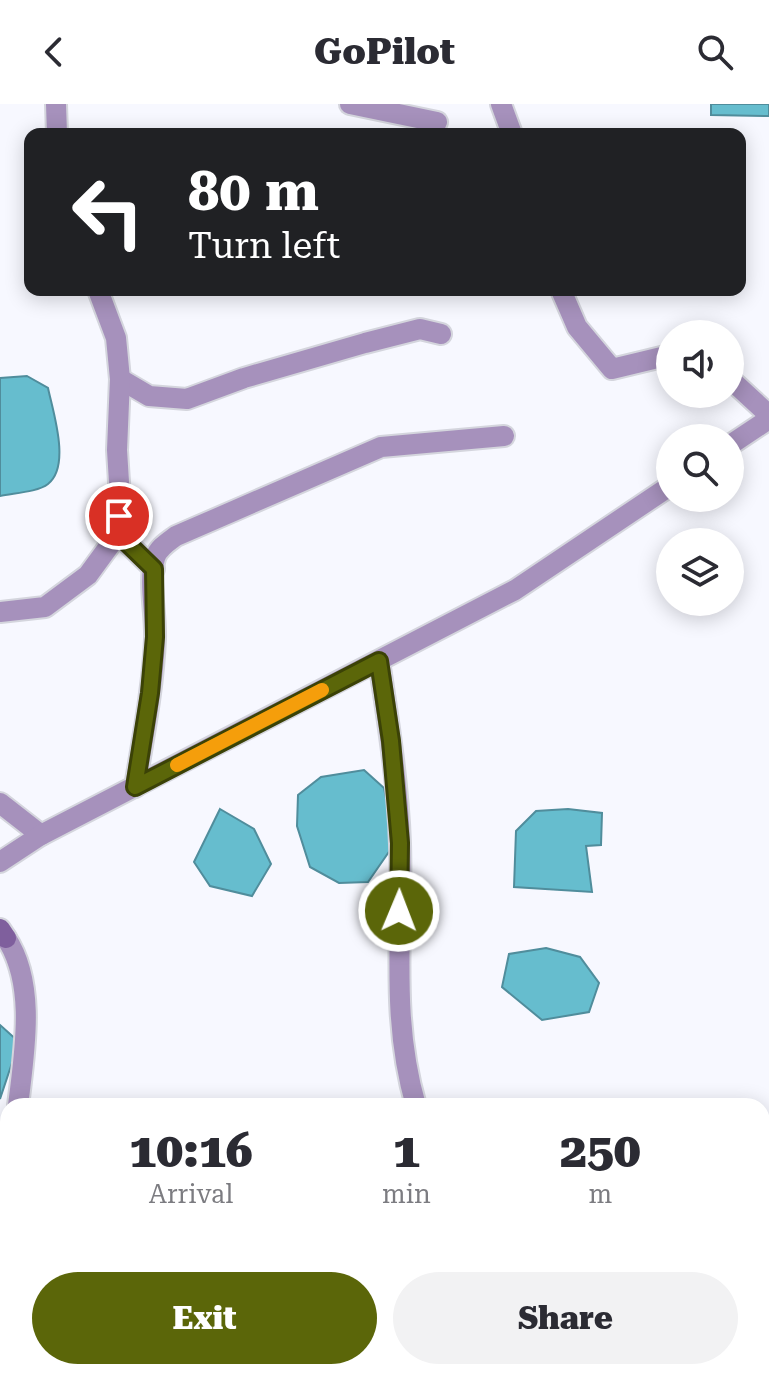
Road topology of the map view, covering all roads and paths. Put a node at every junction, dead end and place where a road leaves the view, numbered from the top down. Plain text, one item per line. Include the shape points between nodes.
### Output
1 (56, 104) edge
2 (350, 104) edge
3 (501, 104) edge
4 (437, 122) dead end
5 (57, 128) edge
6 (510, 128) edge
7 (100, 296) edge
8 (564, 296) edge
9 (441, 334) dead end
10 (656, 358) edge
11 (120, 379) junction
12 (744, 393) edge
13 (769, 417) edge
14 (744, 435) edge
15 (504, 436) dead end
16 (656, 495) edge
17 (118, 534) junction
18 (154, 569) junction
19 (0, 612) edge
20 (379, 661) junction
21 (135, 787) junction
22 (0, 803) edge
23 (41, 835) junction
24 (0, 862) edge
25 (3, 934) edge
26 (19, 1098) edge
27 (414, 1098) edge

1 - 5 street
2 - 4 street
3 - 6 street
7 - 11 street via 116,338
8 - 10 street via 577,327 612,369
9 - 11 street via 420,329 187,399 149,396
11 - 17 street
12 - 13 street
13 - 14 street
15 - 18 street via 381,447 176,536 156,556
16 - 20 street via 515,590
17 - 18 street
17 - 19 street via 88,575 45,607
18 - 21 street via 155,637
20 - 21 street
20 - 27 street via 400,843 397,988
21 - 23 street
22 - 23 street
23 - 24 street
25 - 26 street via 23,986 27,1024

